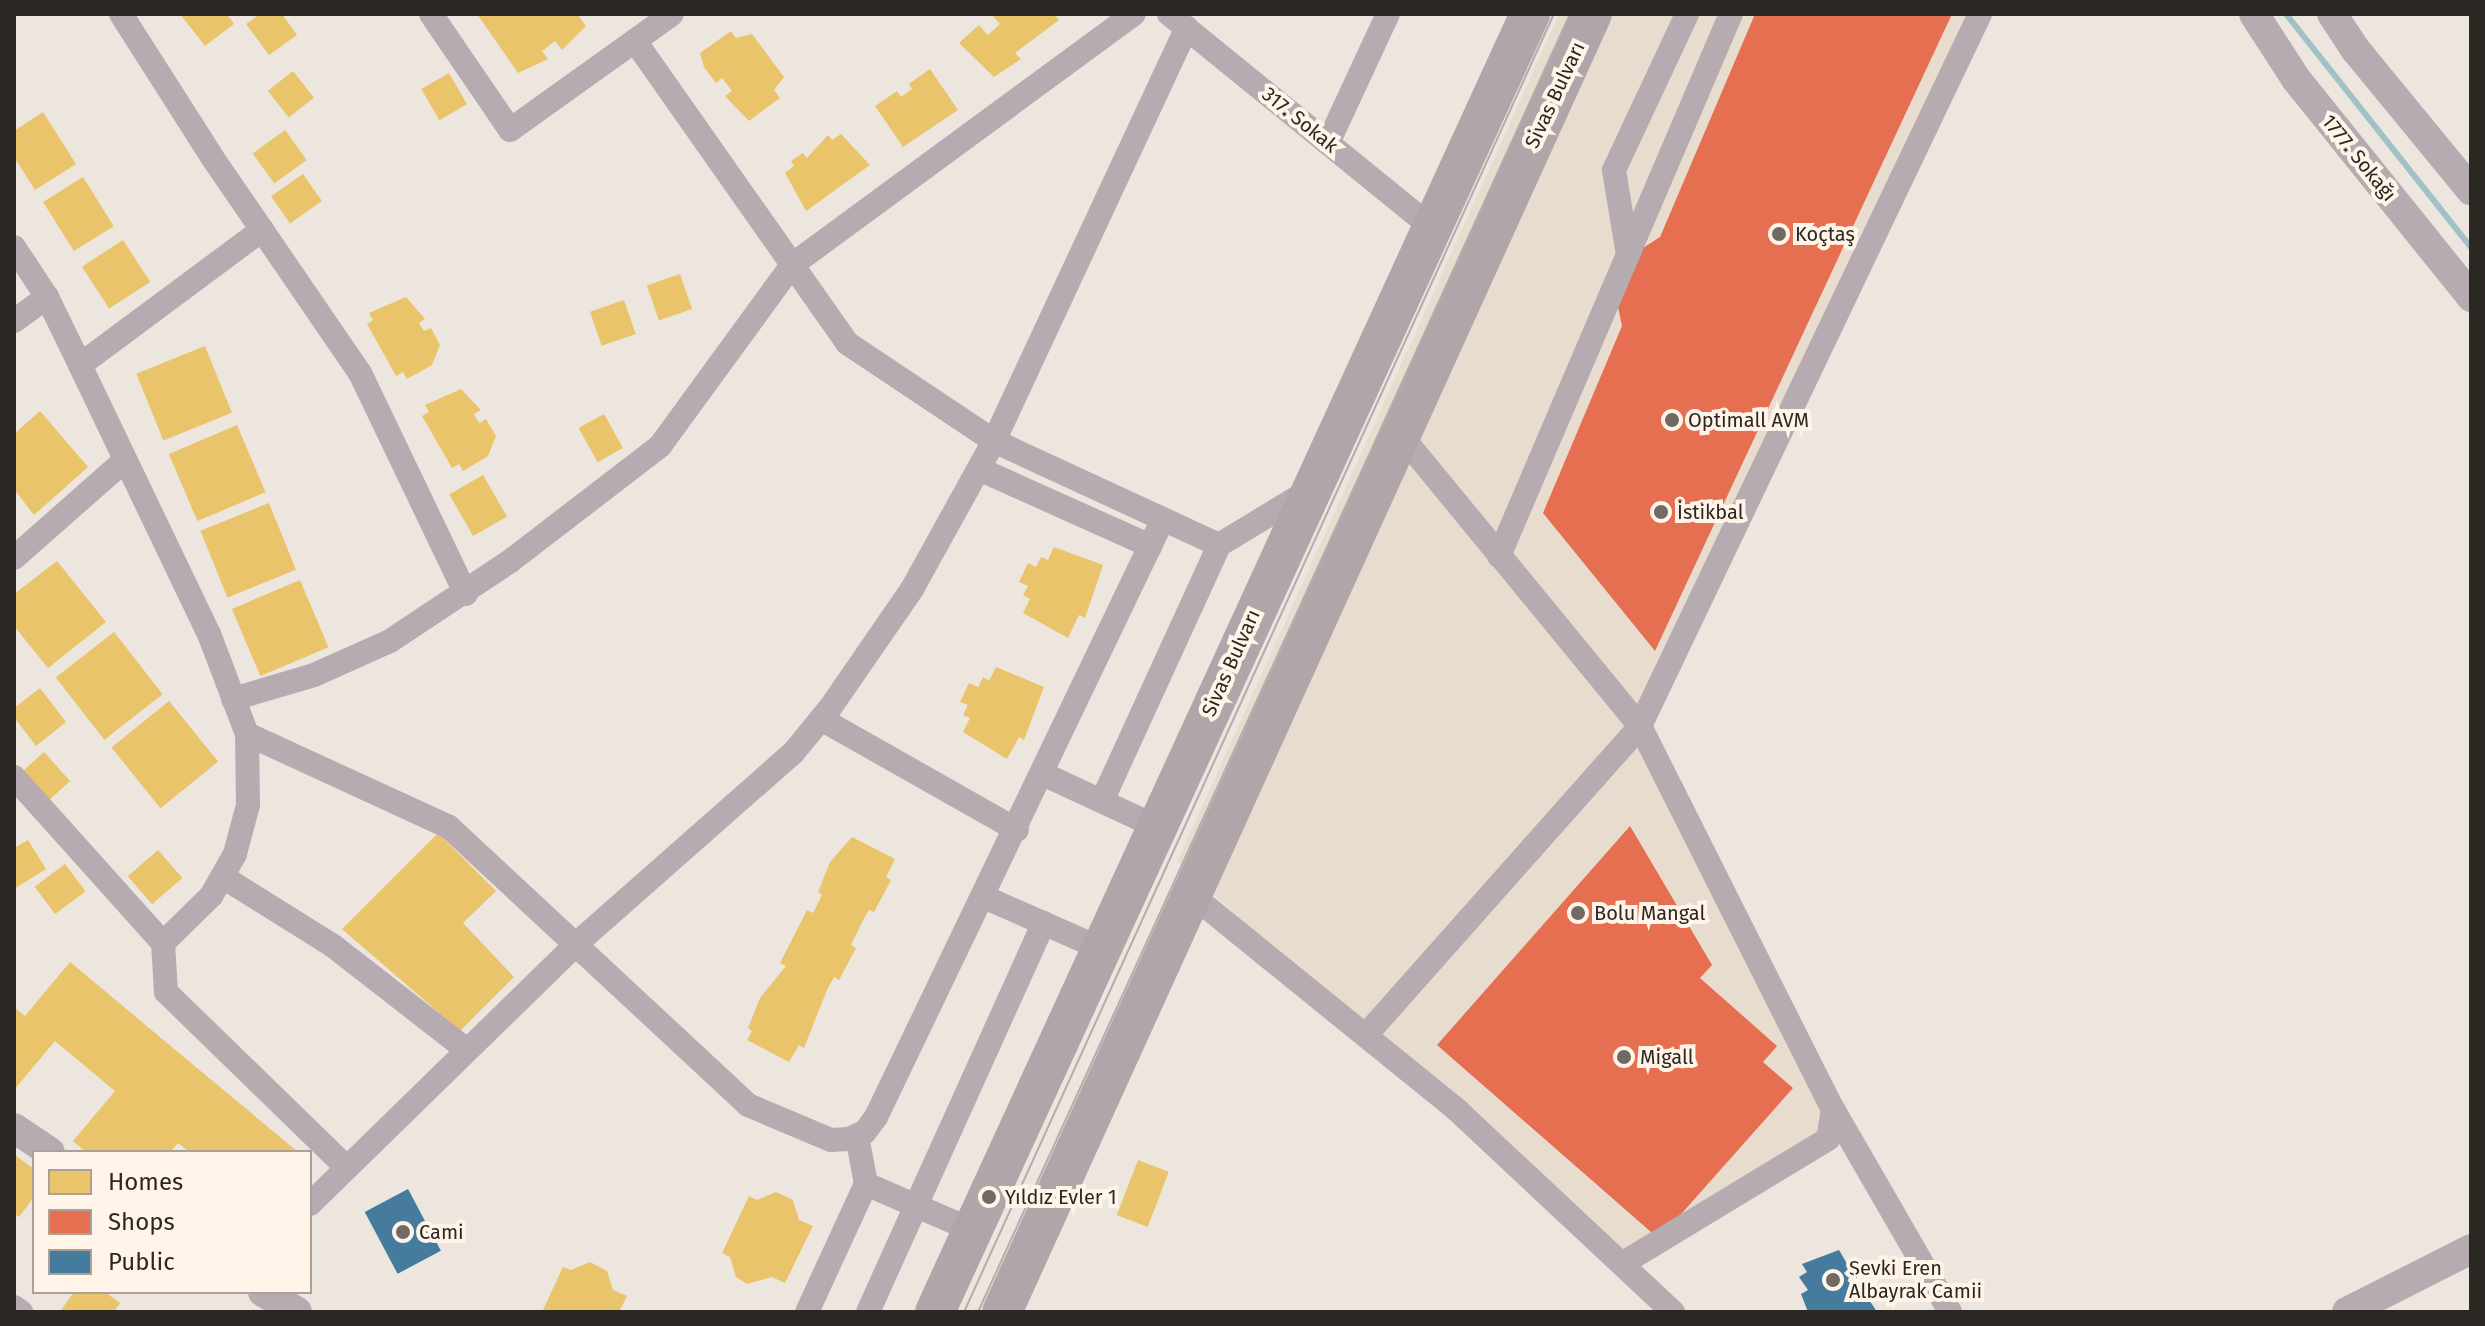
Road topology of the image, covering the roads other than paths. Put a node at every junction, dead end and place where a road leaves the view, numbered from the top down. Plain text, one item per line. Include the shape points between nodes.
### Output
1 (121, 14) edge
2 (431, 14) edge
3 (672, 14) edge
4 (1134, 14) edge
5 (1388, 14) edge
6 (1530, 14) edge
7 (1592, 14) edge
8 (1687, 14) edge
9 (1731, 14) edge
10 (1980, 14) edge
11 (2254, 14) edge
12 (2332, 14) edge
13 (1178, 21) edge
14 (635, 41) junction
15 (1328, 143) junction
16 (2471, 190) edge
17 (1430, 226) junction
18 (262, 230) junction
19 (14, 247) edge
20 (1628, 255) junction
21 (792, 265) junction
22 (47, 297) junction
23 (2471, 297) edge
24 (14, 321) edge
25 (80, 365) junction
26 (1400, 434) junction
27 (994, 441) junction
28 (125, 460) junction
29 (979, 469) junction
30 (1310, 490) junction
31 (1163, 519) junction
32 (1219, 545) junction
33 (1150, 546) junction
34 (1499, 556) junction
35 (14, 558) edge
36 (466, 594) junction
37 (233, 699) junction
38 (821, 719) junction
39 (1640, 726) junction
40 (247, 734) junction
41 (1043, 774) junction
42 (14, 777) edge
43 (1102, 801) junction
44 (1157, 827) junction
45 (1017, 830) junction
46 (223, 877) junction
47 (1193, 896) junction
48 (984, 897) junction
49 (1044, 923) junction
50 (163, 943) junction
51 (575, 945) junction
52 (1102, 949) junction
53 (1366, 1035) junction
54 (467, 1050) junction
55 (1833, 1109) junction
56 (14, 1128) edge
57 (857, 1136) junction
58 (47, 1150) edge
59 (347, 1168) junction
60 (866, 1184) junction
61 (312, 1202) edge
62 (916, 1206) junction
63 (974, 1231) junction
64 (2471, 1249) edge
65 (1623, 1263) junction
66 (266, 1294) edge
67 (14, 1307) edge
68 (1661, 1308) edge
69 (21, 1312) edge
70 (297, 1312) edge
71 (807, 1312) edge
72 (868, 1312) edge
73 (935, 1312) edge
74 (1002, 1312) edge
75 (1950, 1312) edge
76 (2347, 1312) edge

1 - 18 street
2 - 14 street via 510,130
3 - 14 street
4 - 21 street
5 - 15 street
6 - 17 highway, Sivas Bulvarı
7 - 26 highway, Sivas Bulvarı
8 - 20 street via 1614,170
9 - 20 street
10 - 39 street
11 - 23 street, 1777. Sokağı via 2296,79
12 - 16 street
13 - 15 street, 317. Sokak
13 - 27 street
14 - 21 street
15 - 17 street, 317. Sokak
17 - 30 highway, Sivas Bulvarı
18 - 25 street
18 - 36 street via 360,373
19 - 22 street
20 - 34 street
21 - 27 street via 847,343
21 - 36 street via 660,446
22 - 24 street
22 - 25 street
25 - 28 street
26 - 34 street
26 - 47 highway, Sivas Bulvarı
27 - 29 street
27 - 31 street
28 - 35 street
28 - 37 street via 209,634
29 - 33 street
29 - 38 street via 889,625
30 - 32 street
30 - 44 highway, Sivas Bulvarı
31 - 32 street
31 - 33 street
32 - 43 street
33 - 41 street
34 - 39 street
36 - 37 street via 353,659
37 - 40 street
38 - 45 street
38 - 51 street via 793,753
39 - 53 street
39 - 55 street
40 - 46 street via 248,805
40 - 51 street via 449,827
41 - 43 street
41 - 45 street
42 - 50 street
43 - 44 street
44 - 52 highway, Sivas Bulvarı
45 - 48 street
46 - 50 street via 197,913
46 - 54 street via 332,945
47 - 53 street
47 - 74 highway, Sivas Bulvarı
48 - 49 street
48 - 57 street via 876,1117
49 - 52 street
49 - 62 street
50 - 59 street via 166,992
51 - 54 street
51 - 57 street via 748,1105 831,1140
52 - 63 highway, Sivas Bulvarı
53 - 65 street
54 - 59 street
55 - 65 street via 1828,1139
55 - 75 street
56 - 58 street
57 - 60 street
59 - 61 street
60 - 62 street
60 - 71 street
62 - 63 street
62 - 72 street
63 - 73 highway, Sivas Bulvarı
64 - 76 street
65 - 68 street
66 - 70 street
67 - 69 street

